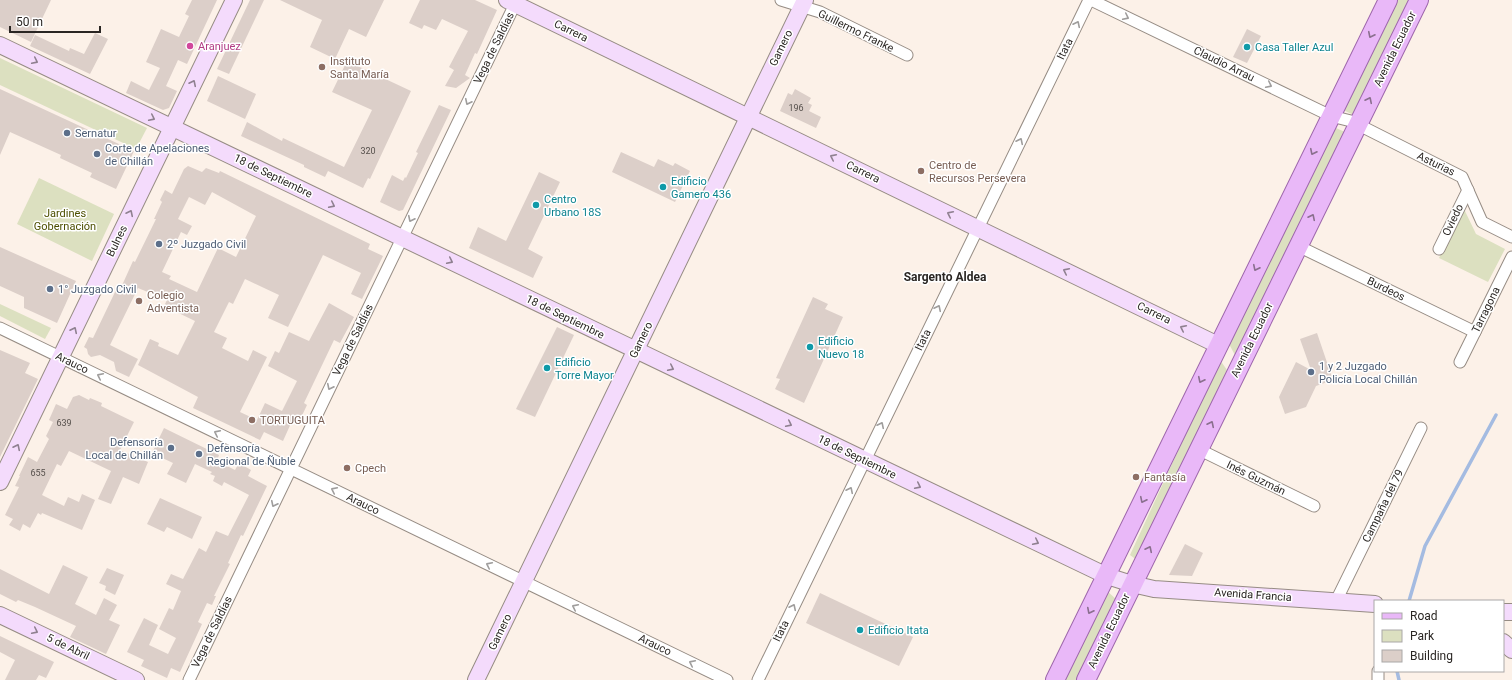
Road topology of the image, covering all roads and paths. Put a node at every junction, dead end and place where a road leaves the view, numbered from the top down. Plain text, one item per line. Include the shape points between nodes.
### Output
1 (234, 0) edge
2 (781, 0) edge
3 (1090, 0) edge
4 (1388, 0) edge
5 (1419, 0) edge
6 (513, 1) edge
7 (803, 3) edge
8 (0, 44) edge
9 (907, 55) dead end
10 (748, 116) junction
11 (1331, 116) junction
12 (1357, 125) junction
13 (172, 127) junction
14 (1468, 190) junction
15 (978, 227) junction
16 (1512, 237) edge
17 (402, 238) junction
18 (1298, 246) junction
19 (1439, 249) dead end
20 (1512, 257) edge
21 (0, 328) edge
22 (1475, 332) junction
23 (1218, 345) junction
24 (636, 351) junction
25 (60, 357) junction
26 (1460, 362) dead end
27 (1233, 377) junction
28 (1421, 428) dead end
29 (1198, 449) junction
30 (864, 460) junction
31 (291, 469) junction
32 (0, 482) edge
33 (1314, 506) dead end
34 (1107, 576) junction
35 (524, 582) junction
36 (1132, 584) junction
37 (1336, 601) junction
38 (1374, 604) edge
39 (0, 614) edge
40 (1504, 643) edge
41 (1512, 650) edge
42 (136, 680) edge
43 (189, 680) edge
44 (476, 680) edge
45 (727, 680) edge
46 (758, 680) edge
47 (1055, 680) edge
48 (1086, 680) edge

13 -> 1 street, Bulnes
2 - 7 street, Guillermo Franke
3 -> 11 street, Claudio Arrau
15 -> 3 street, Itata
4 -> 11 main road
12 -> 5 main road, Avenida Ecuador
6 - 10 street, Carrera
6 -> 17 street, Vega de Saldías
7 - 9 street, Guillermo Franke
7 - 10 street, Gamero
8 -> 13 street, 18 de Septiembre
15 -> 10 street, Carrera
10 - 24 street, Gamero
11 - 12 street, Claudio Arrau
11 -> 23 main road
12 - 14 street, Asturias via 1462,177
18 -> 12 main road, Avenida Ecuador
13 -> 17 street, 18 de Septiembre
25 -> 13 street, Bulnes
14 - 16 street, Asturias via 1482,222
14 - 19 street, Oviedo
23 -> 15 street, Carrera
30 -> 15 street, Itata
17 -> 24 street, 18 de Septiembre
17 -> 31 street, Vega de Saldías
18 - 22 street, Burdeos
18 - 27 main road, Avenida Ecuador
20 - 22 street, Tarragona
21 - 25 street, Arauco
22 - 26 street, Tarragona
23 - 27 main road via 1228,359
23 -> 34 main road
24 -> 30 street, 18 de Septiembre
24 - 35 street, Gamero
31 -> 25 street, Arauco
32 -> 25 street, Bulnes
29 -> 27 main road, Avenida Ecuador
28 - 37 street, Campaña del 79
29 - 33 street, Inés Guzmán
36 -> 29 main road, Avenida Ecuador
30 -> 34 street, 18 de Septiembre
46 -> 30 street, Itata
35 -> 31 street, Arauco
31 -> 43 street, Vega de Saldías
34 - 36 street, 18 de Septiembre
34 -> 47 main road
35 - 44 street, Gamero
45 -> 35 street, Arauco
36 - 37 street, Avenida Francia via 1154,589
36 - 48 main road, Avenida Ecuador
37 - 38 street, Avenida Francia
39 -> 42 street, 5 de Abril
40 - 41 street

